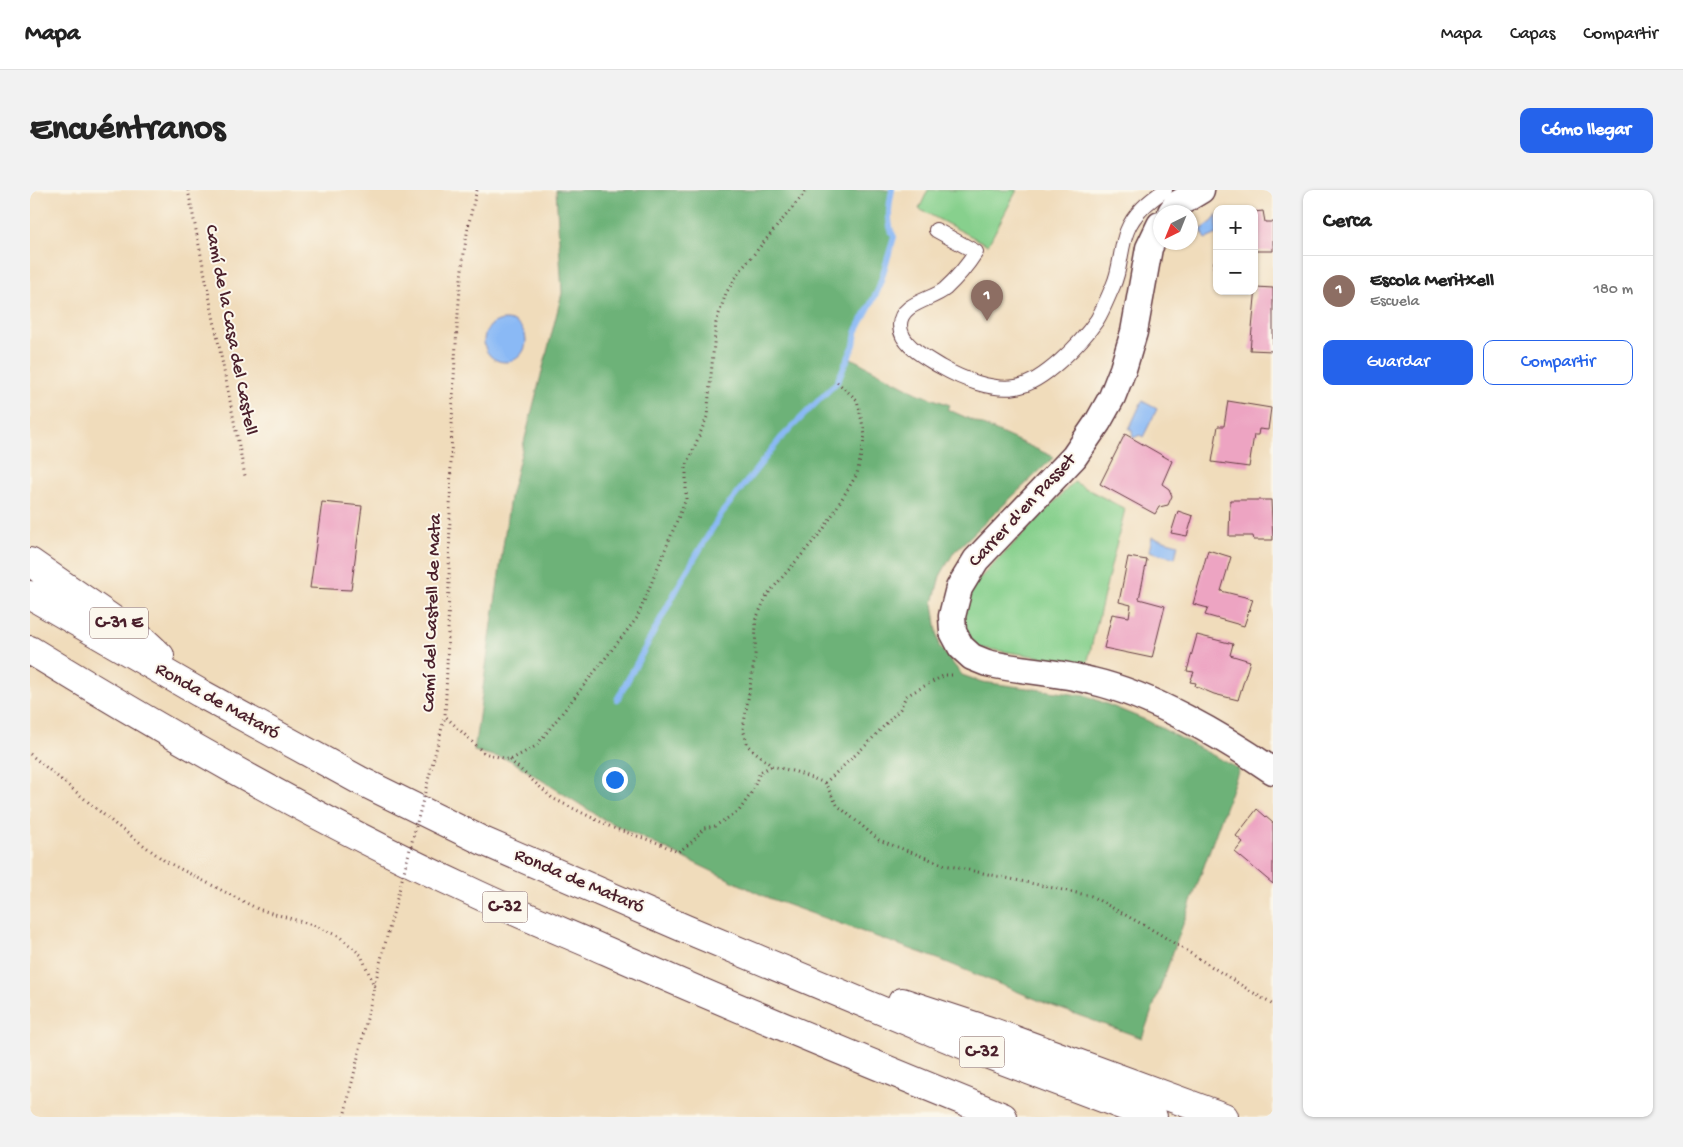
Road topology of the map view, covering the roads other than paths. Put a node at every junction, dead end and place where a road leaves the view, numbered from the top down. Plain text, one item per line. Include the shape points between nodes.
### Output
1 (1165, 190) edge
2 (1201, 190) edge
3 (1176, 205) edge
4 (936, 230) dead end
5 (1153, 240) edge
6 (30, 562) edge
7 (30, 595) edge
8 (30, 650) edge
9 (200, 693) junction
10 (1273, 771) edge
11 (813, 982) junction
12 (1003, 1117) edge
13 (1153, 1117) edge
14 (1224, 1117) edge

1 - 4 lane via 1142,207 1127,231 1114,284 1097,320 1067,355 1039,377 1019,387 1001,389 948,371 920,354 904,338 900,325 905,313 920,301 942,291 965,270 976,252
2 - 3 street
5 - 10 street, Carrer d'en Passet via 1134,332 1112,397 1074,457 966,574 954,602 952,632 961,647 987,664 1091,680 1122,690 1213,734
6 - 9 highway, C-31 E via 144,641
7 - 9 highway, Ronda de Mataró / C-32
8 - 12 highway, C-32 via 226,765 468,890 785,1029
9 - 11 highway, Ronda de Mataró / C-32 via 359,780 483,841
11 - 13 highway, Ronda de Mataró / C-32 via 980,1052
11 - 14 highway via 903,1002

